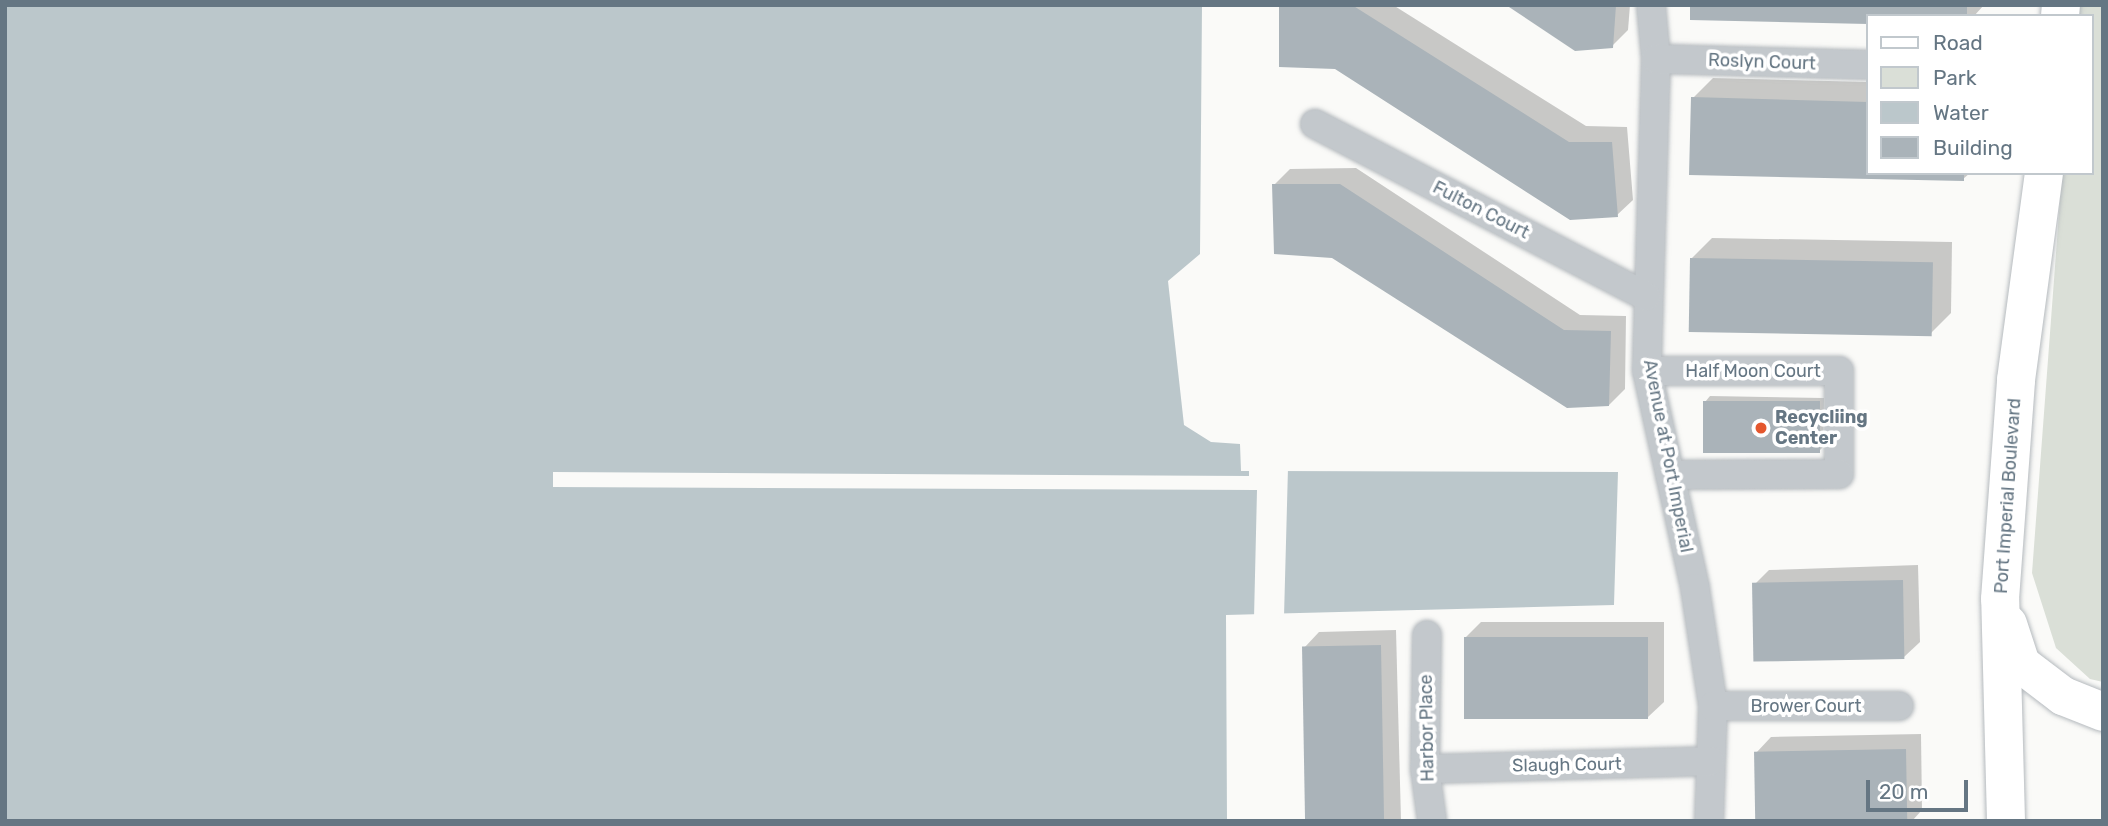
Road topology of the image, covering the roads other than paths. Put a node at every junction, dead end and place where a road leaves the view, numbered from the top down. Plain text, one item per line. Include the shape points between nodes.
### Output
1 (1651, 5) edge
2 (1656, 59) junction
3 (1867, 65) edge
4 (1315, 124) dead end
5 (2044, 175) edge
6 (1646, 296) junction
7 (1647, 370) junction
8 (1670, 475) junction
9 (2000, 598) junction
10 (1427, 635) dead end
11 (1713, 706) junction
12 (1899, 706) dead end
13 (2103, 712) edge
14 (1710, 761) junction
15 (1425, 769) junction
16 (1432, 821) edge
17 (1709, 821) edge
18 (2006, 821) edge

1 - 2 street, Avenue at Port Imperial
2 - 3 street, Roslyn Court
2 - 6 street, Avenue at Port Imperial
4 - 6 street, Fulton Court
5 - 9 main road, Port Imperial Boulevard via 2016,380
6 - 7 street, Avenue at Port Imperial
7 - 8 street, Avenue at Port Imperial
7 - 8 street, Half Moon Court via 1839,371 1839,474
8 - 11 street, Avenue at Port Imperial
9 - 13 main road via 2021,664 2063,696
9 - 18 main road, Port Imperial Boulevard
10 - 15 street, Harbor Place
11 - 12 street, Brower Court
11 - 14 street, Avenue at Port Imperial
14 - 15 street, Slaugh Court
14 - 17 street, Avenue at Port Imperial
15 - 16 street, Harbor Place

